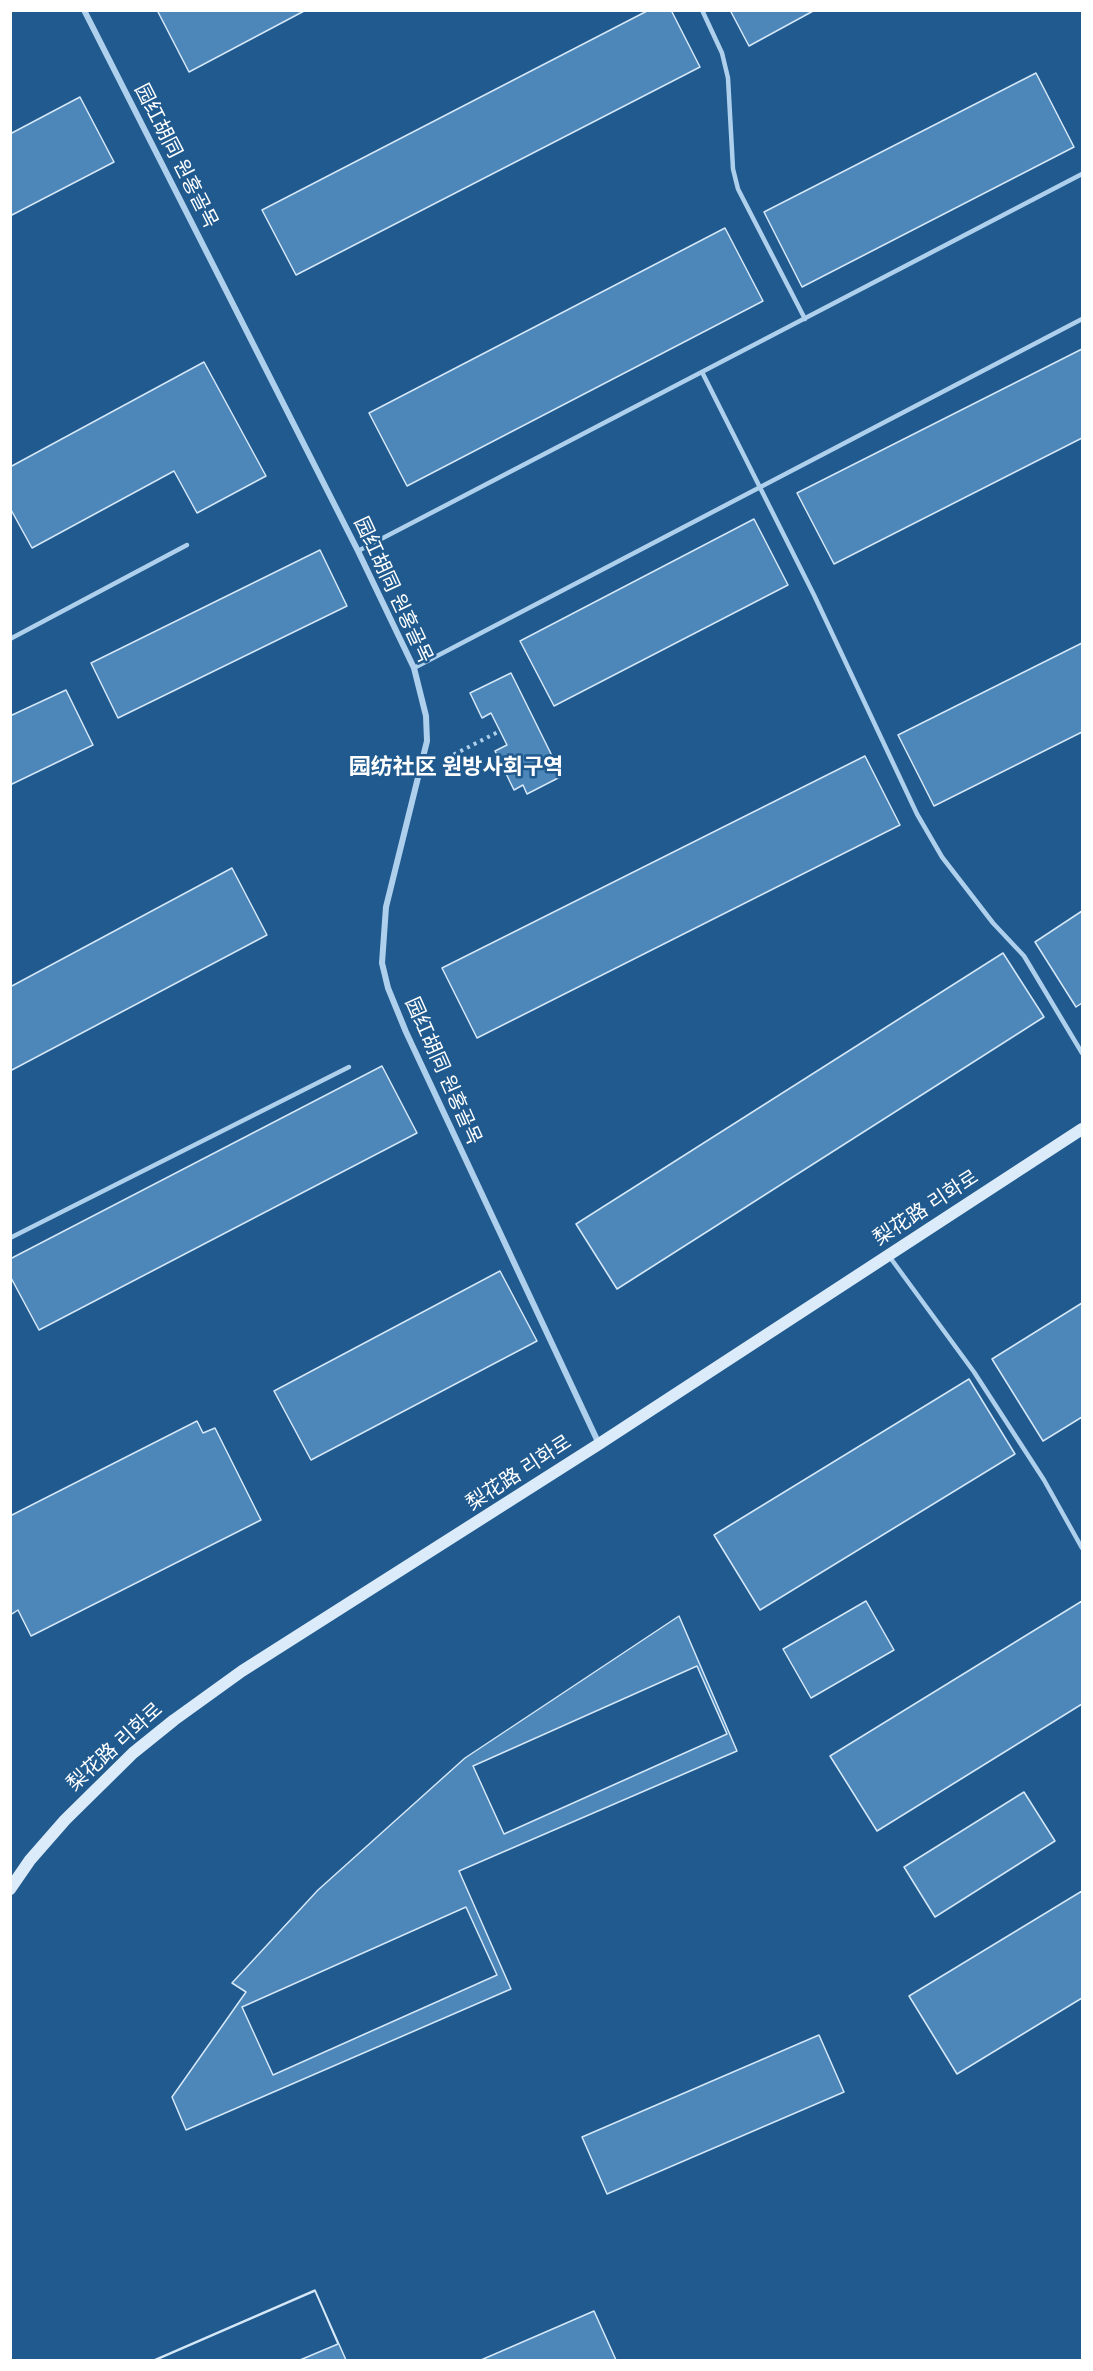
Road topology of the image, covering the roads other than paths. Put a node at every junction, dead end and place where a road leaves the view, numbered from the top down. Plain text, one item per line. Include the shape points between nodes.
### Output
1 (84, 10) edge
2 (702, 10) edge
3 (1083, 174) edge
4 (805, 319) junction
5 (1083, 319) edge
6 (702, 372) junction
7 (760, 487) junction
8 (186, 545) dead end
9 (358, 551) junction
10 (10, 639) edge
11 (414, 668) junction
12 (1083, 1053) edge
13 (349, 1067) dead end
14 (1083, 1130) edge
15 (10, 1238) edge
16 (890, 1256) junction
17 (599, 1444) junction
18 (1083, 1548) edge
19 (10, 1889) edge

1 - 9 street, 园红胡同 원홍골목
2 - 4 lane via 722,53 728,78 733,169 738,189
3 - 4 lane
4 - 6 lane
5 - 7 lane
6 - 7 lane
6 - 9 lane
7 - 11 lane
7 - 12 lane via 917,814 942,857 1024,956
8 - 10 lane
9 - 11 street, 园红胡同 원홍골목
11 - 17 street, 园红胡同 원홍골목 via 426,716 427,741 387,907 382,963 386,980 406,1032
13 - 15 lane
14 - 16 street, 梨花路 리화로
16 - 17 street, 梨花路 리화로
16 - 18 lane via 974,1372
17 - 19 street, 梨花路 리화로 via 242,1671 174,1720 132,1753 65,1820

